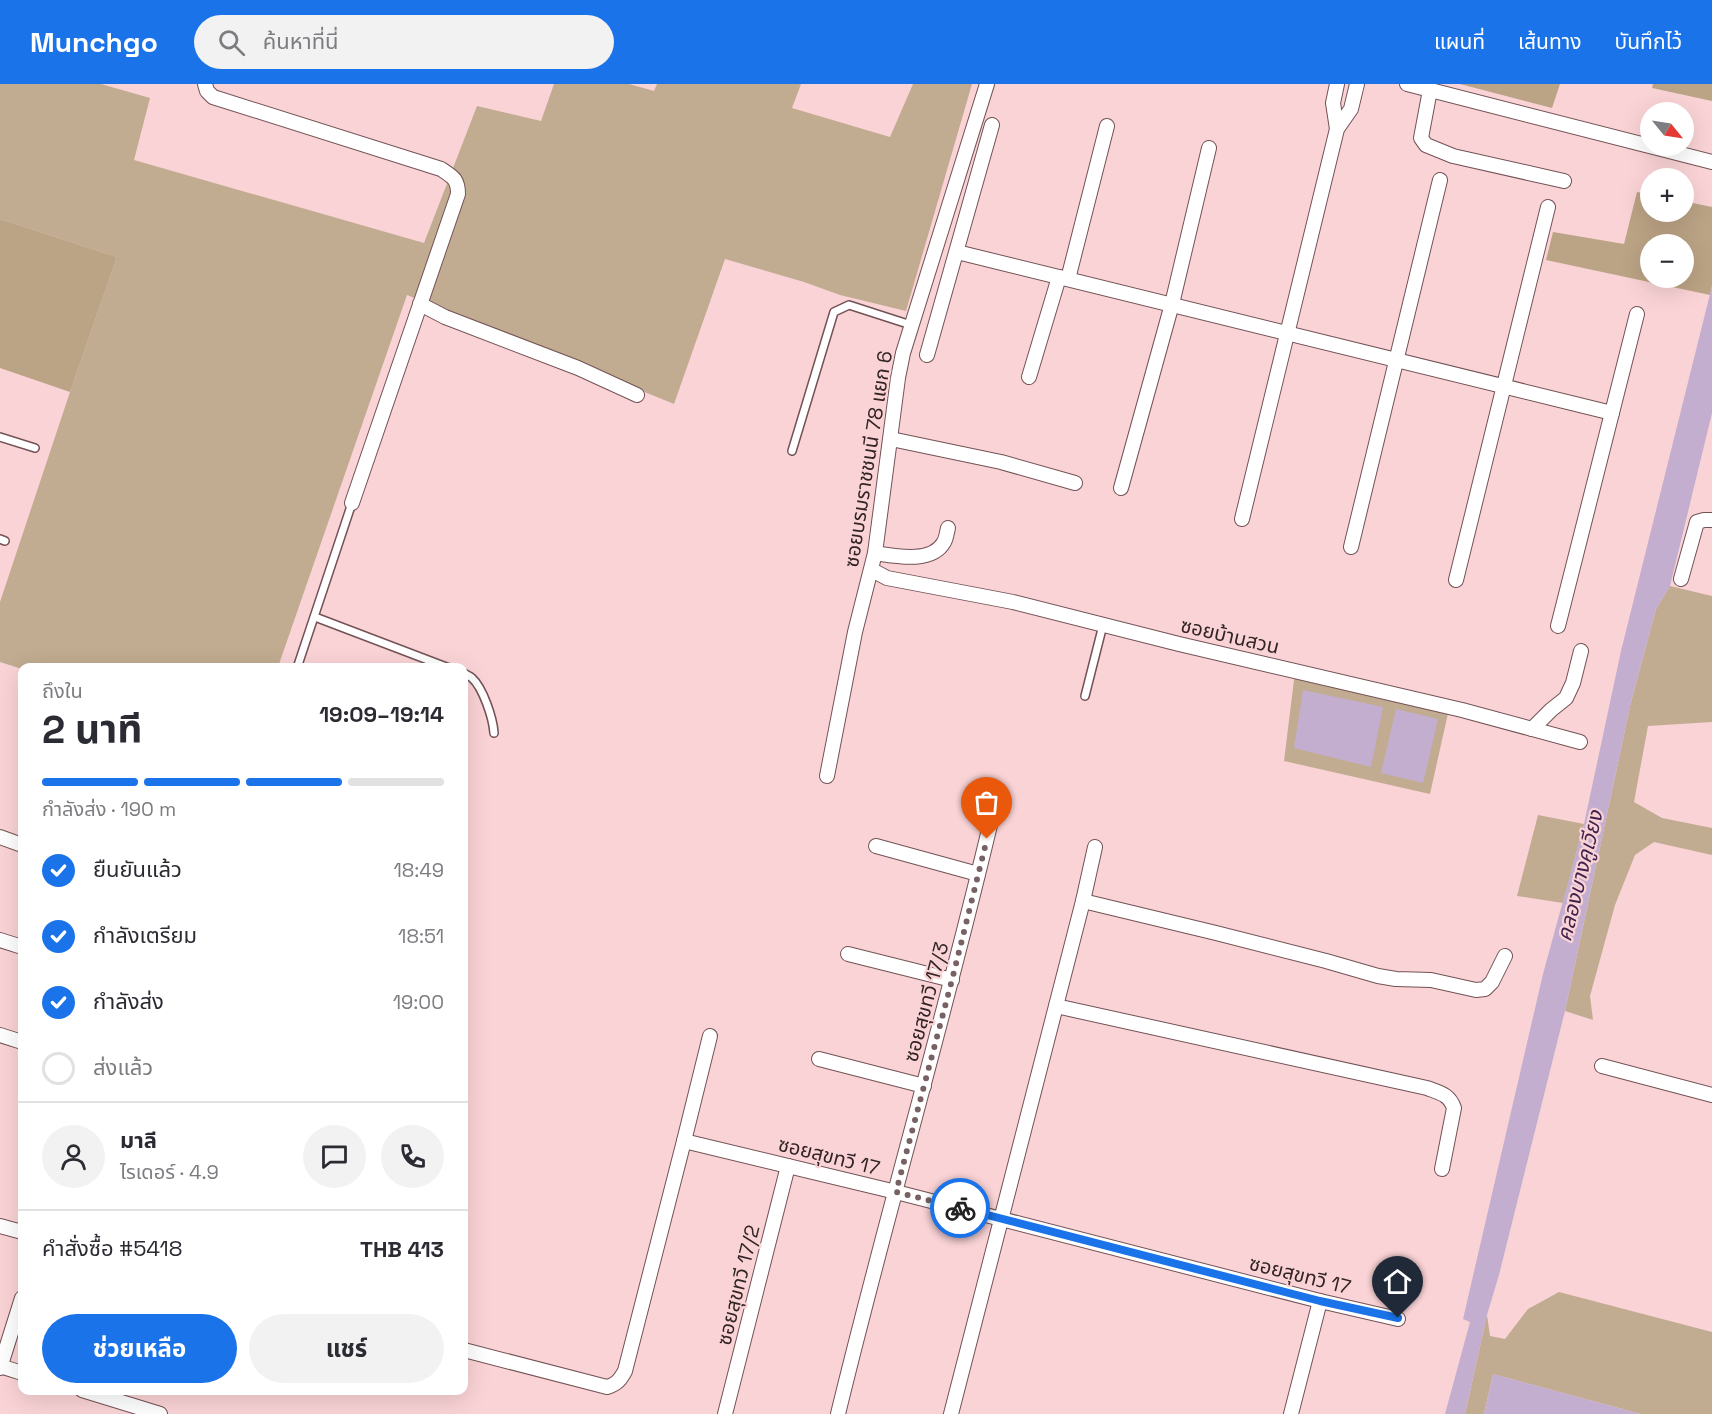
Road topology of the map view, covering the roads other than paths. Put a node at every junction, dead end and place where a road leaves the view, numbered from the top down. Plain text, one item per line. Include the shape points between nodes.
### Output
1 (205, 84) edge
2 (987, 84) edge
3 (1337, 84) edge
4 (1357, 84) edge
5 (1407, 84) edge
6 (1430, 90) junction
7 (992, 125) dead end
8 (1107, 126) dead end
9 (1337, 129) junction
10 (1209, 148) dead end
11 (1712, 162) edge
12 (1440, 180) dead end
13 (1564, 181) dead end
14 (1548, 207) dead end
15 (957, 252) junction
16 (1063, 278) junction
17 (420, 304) junction
18 (1172, 304) junction
19 (1637, 314) dead end
20 (911, 326) junction
21 (1288, 333) junction
22 (927, 355) dead end
23 (1397, 360) junction
24 (1029, 377) dead end
25 (1504, 386) junction
26 (637, 395) dead end
27 (1612, 413) junction
28 (0, 437) edge
29 (891, 439) junction
30 (35, 448) dead end
31 (792, 451) dead end
32 (1074, 483) dead end
33 (1120, 488) dead end
34 (352, 503) joint
35 (1242, 519) dead end
36 (1712, 520) edge
37 (948, 528) dead end
38 (1351, 547) dead end
39 (875, 553) junction
40 (872, 570) junction
41 (1681, 579) dead end
42 (1456, 580) dead end
43 (315, 617) junction
44 (1103, 625) junction
45 (1558, 626) dead end
46 (1581, 651) dead end
47 (299, 663) edge
48 (436, 663) edge
49 (468, 676) edge
50 (1085, 696) dead end
51 (1532, 729) junction
52 (494, 733) dead end
53 (1580, 742) dead end
54 (827, 776) dead end
55 (991, 821) dead end
56 (0, 837) edge
57 (18, 844) edge
58 (876, 846) dead end
59 (1095, 847) dead end
60 (978, 874) junction
61 (1083, 901) junction
62 (0, 940) edge
63 (18, 946) edge
64 (848, 954) dead end
65 (1505, 956) dead end
66 (952, 980) junction
67 (1056, 1006) junction
68 (0, 1035) edge
69 (710, 1036) dead end
70 (18, 1041) edge
71 (819, 1059) dead end
72 (1602, 1066) dead end
73 (924, 1086) junction
74 (1712, 1095) edge
75 (684, 1141) junction
76 (788, 1166) junction
77 (1442, 1168) dead end
78 (896, 1192) junction
79 (1001, 1219) junction
80 (0, 1226) edge
81 (18, 1231) edge
82 (1320, 1301) junction
83 (18, 1311) edge
84 (1398, 1318) dead end
85 (468, 1351) edge
86 (0, 1367) edge
87 (18, 1372) edge
88 (98, 1395) edge
89 (160, 1414) edge
90 (726, 1414) edge
91 (838, 1414) edge
92 (951, 1414) edge
93 (1291, 1414) edge

1 - 17 street via 213,98 441,169 452,176 458,184 458,194
2 - 20 street, ซอยบรมราชชนนี 78 แยก 6
3 - 9 street via 1333,104
4 - 9 street via 1351,109
5 - 6 street
6 - 11 street
6 - 13 street via 1421,138 1426,145 1453,156
7 - 15 street
8 - 16 street
9 - 21 street
10 - 18 street
12 - 23 street
14 - 25 street
15 - 16 street
15 - 22 street
16 - 18 street
16 - 24 street
17 - 26 street
17 - 34 street
18 - 21 street
18 - 33 street
19 - 27 street
20 - 29 street, ซอยบรมราชชนนี 78 แยก 6 via 898,378
20 - 31 lane via 849,305 834,312
21 - 23 street
21 - 35 street
23 - 25 street
23 - 38 street
25 - 27 street
25 - 42 street
27 - 45 street
28 - 30 lane
29 - 32 street via 1001,462
29 - 39 street, ซอยบรมราชชนนี 78 แยก 6
34 - 43 lane
36 - 41 street via 1697,522
37 - 39 street via 944,543 935,552 905,558
39 - 40 street, ซอยบรมราชชนนี 78 แยก 6
40 - 44 street, ซอยบ้านสวน via 887,578 1013,602
40 - 54 street, ซอยบรมราชชนนี 78 แยก 6 via 855,632
43 - 47 lane
43 - 48 lane
44 - 50 lane
44 - 51 street, ซอยบ้านสวน
46 - 51 street via 1566,698
49 - 52 lane via 482,693
51 - 53 street, ซอยบ้านสวน
55 - 60 street, ซอยสุขทวี 17/3
56 - 57 street
58 - 60 street
59 - 61 street
60 - 66 street, ซอยสุขทวี 17/3
61 - 65 street via 1378,976 1431,980 1476,990 1492,982
61 - 67 street
62 - 63 street
64 - 66 street
66 - 73 street, ซอยสุขทวี 17/3
67 - 77 street via 1444,1095 1452,1100 1454,1108
67 - 79 street
68 - 70 street
69 - 75 street
71 - 73 street
72 - 74 street
73 - 78 street, ซอยสุขทวี 17/3
75 - 76 street, ซอยสุขทวี 17
75 - 85 street via 620,1381 607,1387
76 - 78 street, ซอยสุขทวี 17
76 - 90 street, ซอยสุขทวี 17/2
78 - 79 street, ซอยสุขทวี 17
78 - 91 street, ซอยสุขทวี 17/3
79 - 82 street, ซอยสุขทวี 17
79 - 92 street
80 - 81 street
82 - 84 street, ซอยสุขทวี 17
82 - 93 street
83 - 86 street
86 - 87 street
88 - 89 street

